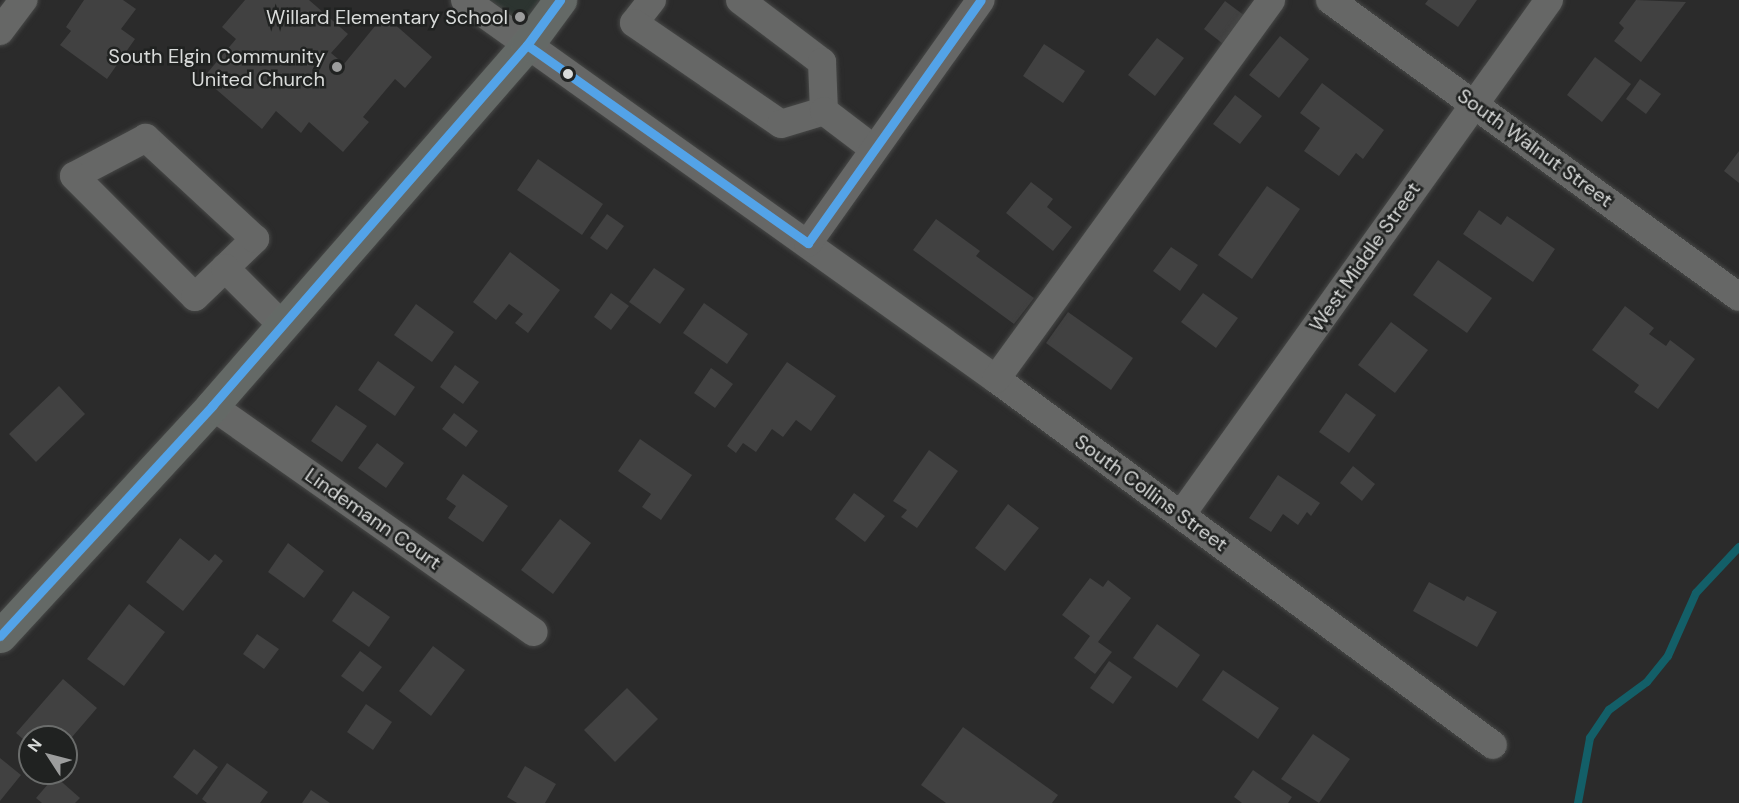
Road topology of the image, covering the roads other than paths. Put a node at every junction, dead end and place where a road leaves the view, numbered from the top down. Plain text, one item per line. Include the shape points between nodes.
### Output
1 (23, 0) edge
2 (465, 0) edge
3 (560, 0) edge
4 (652, 0) edge
5 (740, 0) edge
6 (981, 0) edge
7 (1271, 0) edge
8 (1330, 0) edge
9 (1549, 0) edge
10 (0, 31) edge
11 (527, 45) junction
12 (1474, 105) junction
13 (824, 111) junction
14 (874, 149) junction
15 (808, 243) junction
16 (225, 268) junction
17 (1739, 297) edge
18 (283, 326) junction
19 (996, 379) junction
20 (212, 406) junction
21 (1181, 515) junction
22 (533, 632) dead end
23 (0, 636) edge
24 (1493, 745) dead end

1 - 10 street
2 - 11 street, South Collins Street
3 - 11 main road
4 - 13 street via 634,23 781,124
5 - 13 street via 822,62
6 - 14 street
7 - 19 street
8 - 12 street, South Walnut Street
9 - 12 street, West Middle Street
11 - 15 street, South Collins Street
11 - 18 main road
12 - 17 street, South Walnut Street
12 - 21 street, West Middle Street
13 - 14 street
14 - 15 street
15 - 19 street, South Collins Street
16 - 16 street via 255,239 146,138 74,176 195,297
16 - 18 street
18 - 20 main road
19 - 21 street, South Collins Street
20 - 22 street, Lindemann Court
20 - 23 main road
21 - 24 street, South Collins Street

